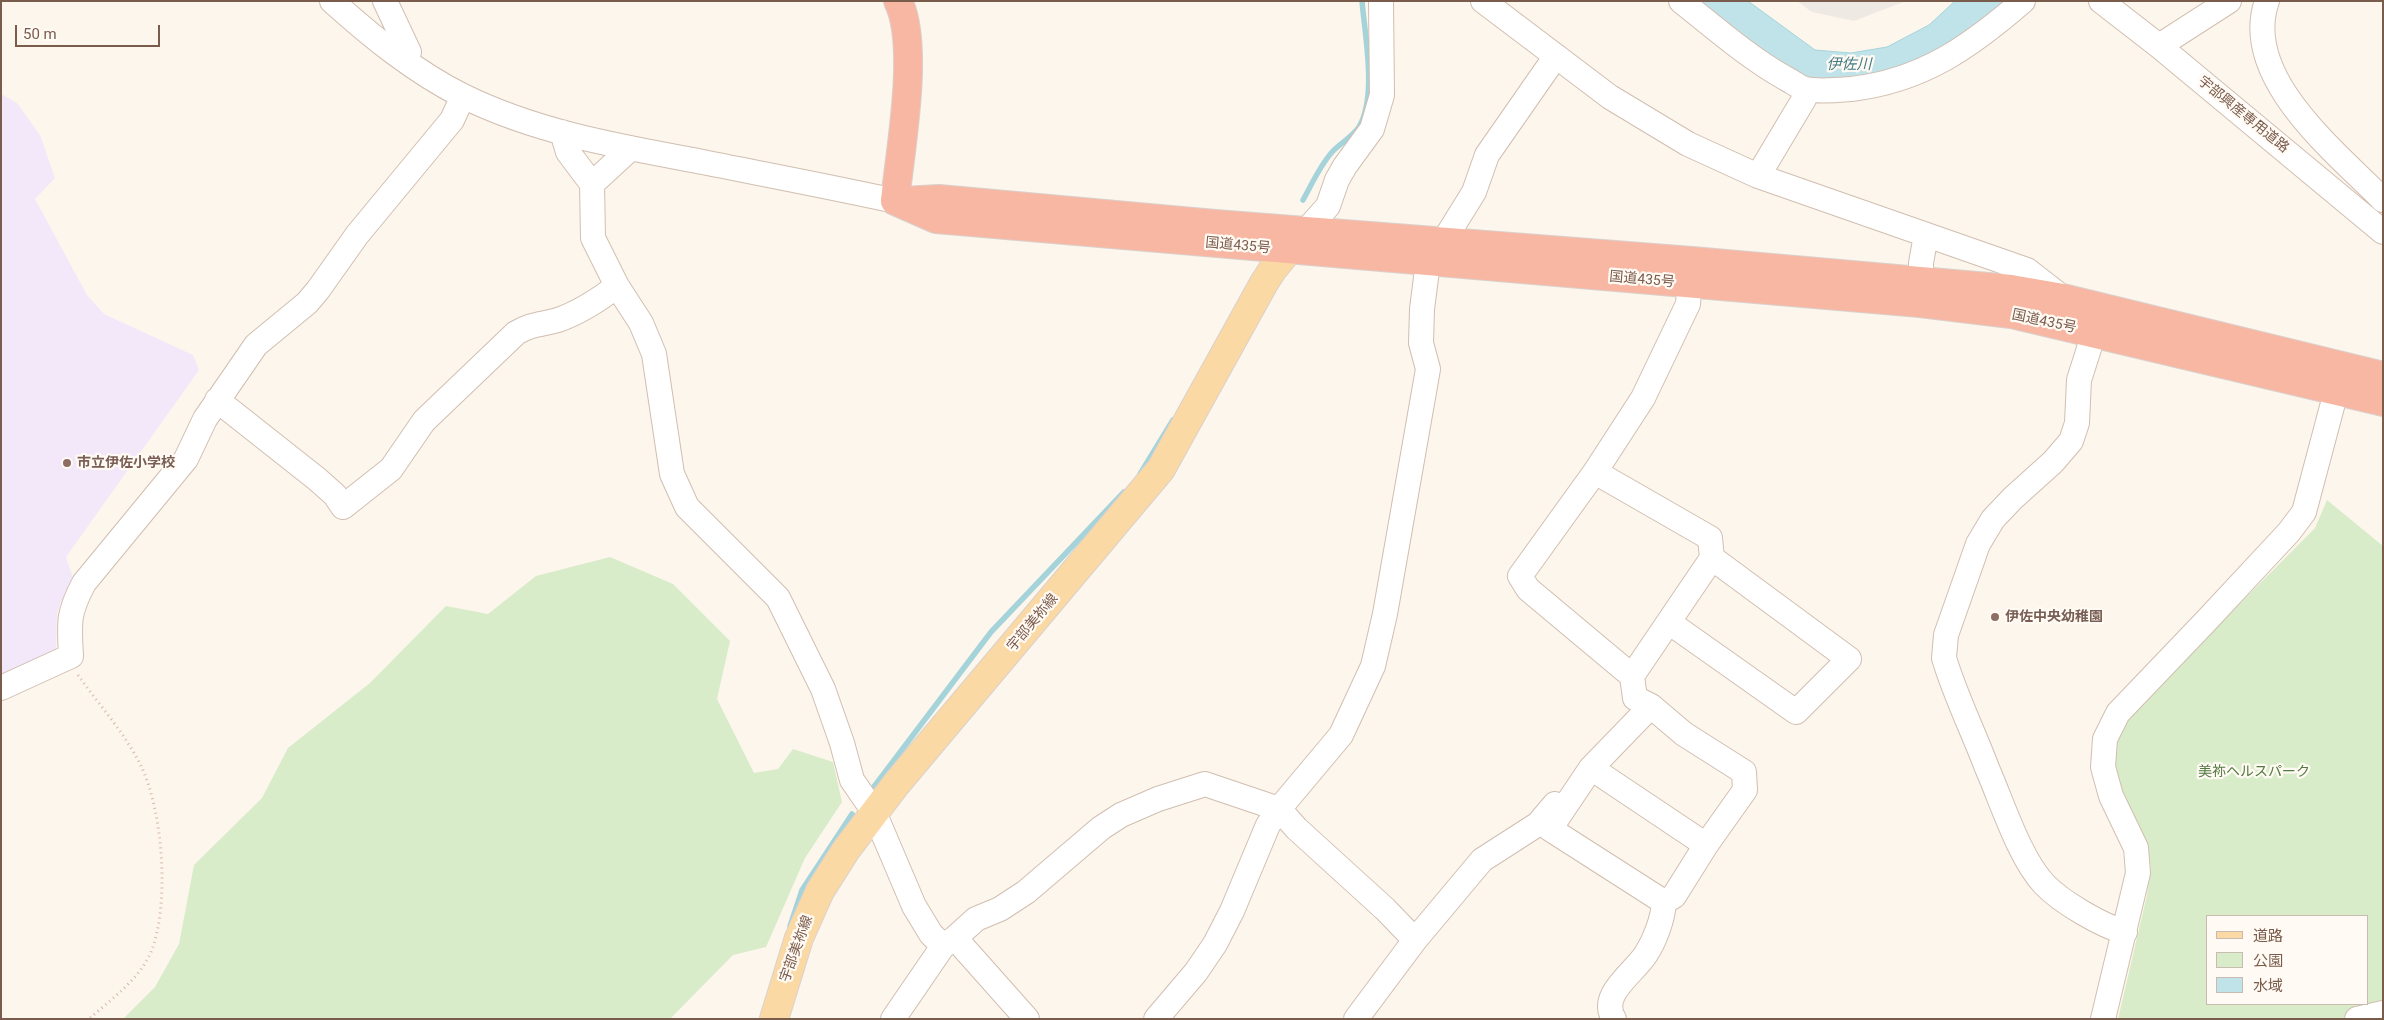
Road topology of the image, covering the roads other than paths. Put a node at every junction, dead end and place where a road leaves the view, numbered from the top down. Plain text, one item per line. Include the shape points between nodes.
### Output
1 (332, 1) edge
2 (385, 1) edge
3 (898, 1) edge
4 (1381, 1) edge
5 (1483, 1) edge
6 (1682, 1) edge
7 (2023, 1) edge
8 (2229, 1) edge
9 (2267, 1) edge
10 (2103, 3) edge
11 (2159, 46) junction
12 (1556, 56) junction
13 (406, 60) junction
14 (1805, 89) junction
15 (463, 96) junction
16 (562, 132) junction
17 (630, 149) junction
18 (1758, 176) junction
19 (592, 184) junction
20 (2383, 200) edge
21 (895, 201) junction
22 (2383, 232) edge
23 (1926, 235) junction
24 (1296, 241) junction
25 (1436, 252) junction
26 (1691, 272) junction
27 (617, 286) junction
28 (1921, 292) junction
29 (2063, 298) junction
30 (2094, 333) junction
31 (2383, 376) edge
32 (2340, 379) junction
33 (217, 400) junction
34 (2383, 402) edge
35 (204, 420) junction
36 (1596, 472) junction
37 (1712, 558) junction
38 (70, 584) dead end
39 (1670, 623) junction
40 (1632, 676) junction
41 (1, 688) edge
42 (1650, 706) junction
43 (1591, 768) junction
44 (1576, 790) junction
45 (1279, 809) junction
46 (874, 812) junction
47 (1706, 845) junction
48 (1664, 902) junction
49 (2125, 932) junction
50 (1415, 940) junction
51 (949, 942) junction
52 (2383, 1013) edge
53 (774, 1019) edge
54 (893, 1019) edge
55 (1027, 1019) edge
56 (1156, 1019) edge
57 (1356, 1019) edge
58 (1614, 1019) edge
59 (2103, 1019) edge
60 (2357, 1019) edge

1 - 13 street
2 - 13 street via 409,52
3 - 21 highway via 908,40 908,83
4 - 24 street via 1382,95 1372,129 1337,180 1328,206
5 - 12 street
6 - 14 street via 1759,61
7 - 14 street via 1989,31 1951,57 1917,74 1879,86
8 - 11 street
9 - 20 street via 2262,34 2266,56 2278,86 2298,113
10 - 11 street, 宇部興産専用道路
11 - 22 street, 宇部興産専用道路
12 - 18 street via 1610,97 1688,144
12 - 25 street via 1487,155 1474,192
13 - 15 street
14 - 18 street via 1804,100
15 - 16 street
15 - 33 street via 452,120 357,235 318,290 256,345
16 - 17 street
16 - 19 street via 568,152
17 - 19 street
17 - 21 street
18 - 23 street
19 - 27 street via 593,238
21 - 24 highway, 国道435号 via 936,219
23 - 28 street via 1921,263
23 - 29 street via 2027,270
24 - 25 highway, 国道435号
24 - 46 main road, 宇部美祢線 via 1264,283 1161,469
25 - 26 highway, 国道435号
25 - 45 street via 1422,309 1421,343 1428,369 1373,666 1341,735
26 - 28 highway, 国道435号
26 - 36 street via 1688,304 1643,398
27 - 33 street via 558,320 531,324 516,332 424,421 391,469 343,507 336,495
27 - 46 street via 641,323 654,354 672,474 687,507 778,598 822,689 852,780
28 - 29 highway, 国道435号 via 2012,289
28 - 30 highway, 国道435号
29 - 32 highway, 国道435号
30 - 32 highway, 国道435号
30 - 49 street via 2079,380 2077,423 2070,441 2012,498 1983,536 1946,635 1944,658 2013,831 2044,884 2112,929
31 - 32 highway, 国道435号
32 - 34 highway, 国道435号
32 - 49 street via 2304,512 2289,532 2118,713 2105,739 2103,766 2111,796 2136,848 2138,873
33 - 35 street
35 - 38 street via 174,451
35 - 41 street via 186,459 84,583 72,605 69,627 71,656
36 - 37 street via 1710,538
36 - 40 street via 1520,576 1528,589
37 - 39 street
37 - 39 street via 1849,659 1796,712
39 - 40 street
40 - 42 street via 1635,698
42 - 43 street
42 - 47 street via 1684,734 1744,772 1745,790
43 - 44 street
43 - 47 street
44 - 48 street via 1550,829
44 - 50 street via 1563,794 1538,824 1482,860
45 - 50 street
45 - 51 street via 1205,784 1158,799 1121,815 1102,828 1026,892 1000,909 976,919
45 - 56 street via 1268,826 1215,944
46 - 51 street via 914,906 930,934
46 - 53 main road, 宇部美祢線 via 820,891 799,938
47 - 48 street via 1674,896
48 - 58 street via 1664,913 1647,952 1614,991 1609,1004
49 - 59 street
50 - 57 street
51 - 54 street
51 - 55 street
52 - 60 street

